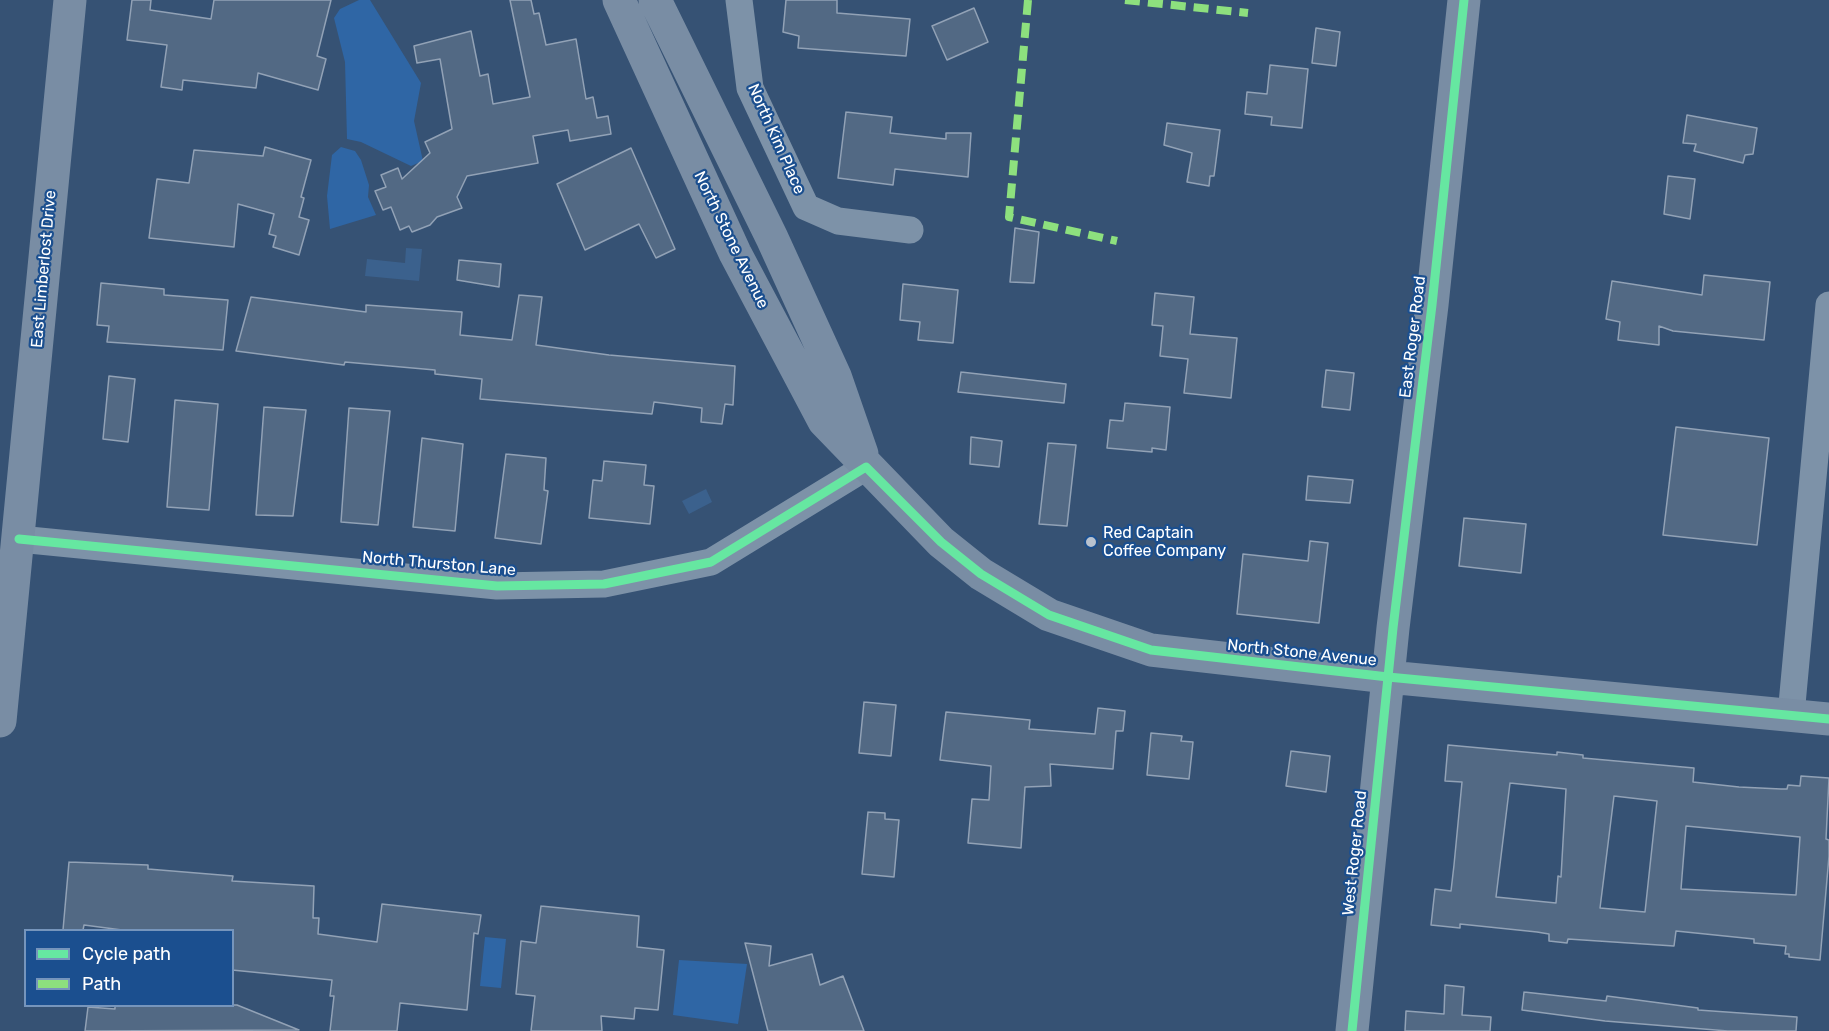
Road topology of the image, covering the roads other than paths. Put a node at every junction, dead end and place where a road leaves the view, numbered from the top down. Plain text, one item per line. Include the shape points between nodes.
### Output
1 (70, 0) edge
2 (619, 0) edge
3 (655, 0) edge
4 (739, 0) edge
5 (1464, 0) edge
6 (910, 230) dead end
7 (1829, 305) edge
8 (866, 467) junction
9 (19, 538) junction
10 (4, 643) edge
11 (1389, 677) junction
12 (1791, 715) junction
13 (1829, 719) edge
14 (0, 721) edge
15 (1352, 1031) edge

1 - 9 main road, East Limberlost Drive
2 - 8 main road, North Stone Avenue via 746,274 824,421
3 - 8 main road, North Stone Avenue via 835,376
4 - 6 street, North Kim Place via 750,88 806,207 838,221
5 - 11 main road, East Roger Road
7 - 12 street
8 - 9 street, North Thurston Lane via 711,562 604,584 497,586
8 - 11 main road, North Stone Avenue via 941,542 981,574 1049,615 1151,651
9 - 10 main road, East Limberlost Drive
10 - 14 main road, East Limberlost Drive
11 - 12 main road, North Stone Avenue
11 - 15 main road, West Roger Road
12 - 13 main road, North Stone Avenue

